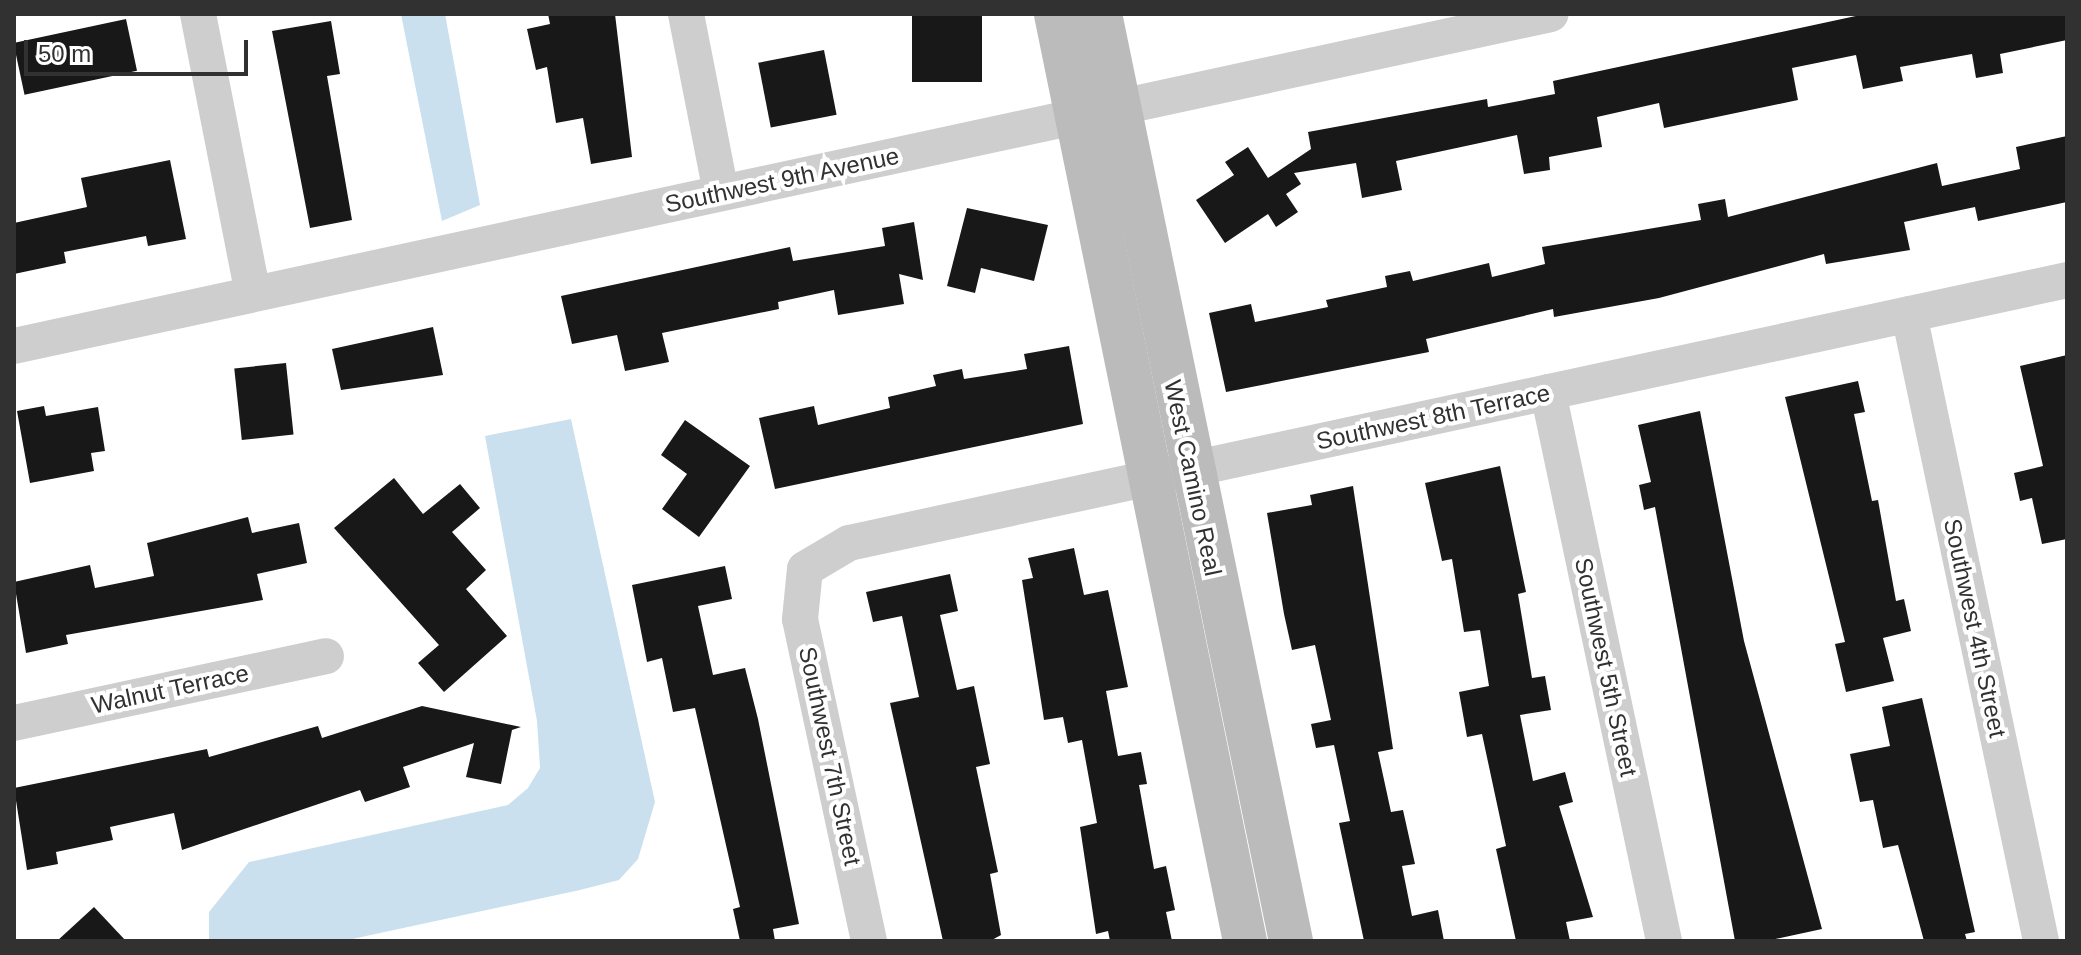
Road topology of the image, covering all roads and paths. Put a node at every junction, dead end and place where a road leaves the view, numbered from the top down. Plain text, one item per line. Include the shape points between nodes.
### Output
1 (198, 14) edge
2 (686, 14) edge
3 (1056, 14) edge
4 (1100, 14) edge
5 (1551, 14) edge
6 (1477, 22) edge
7 (1119, 107) junction
8 (1076, 116) junction
9 (721, 193) junction
10 (2067, 280) edge
11 (253, 294) junction
12 (1909, 314) junction
13 (14, 346) edge
14 (1548, 392) junction
15 (1191, 469) junction
16 (1148, 478) junction
17 (805, 569) joint
18 (326, 656) dead end
19 (14, 723) edge
20 (869, 941) edge
21 (1245, 941) edge
22 (1291, 941) edge
23 (1664, 941) edge
24 (2041, 941) edge

1 - 11 street
2 - 9 street
3 - 8 street, West Camino Real
4 - 7 street, West Camino Real
5 - 6 street, Southwest 9th Avenue
6 - 7 street, Southwest 9th Avenue
7 - 8 street, Southwest 9th Avenue
7 - 15 street, West Camino Real
8 - 9 street, Southwest 9th Avenue
8 - 16 street, West Camino Real
9 - 11 street, Southwest 9th Avenue
10 - 12 street, Southwest 8th Terrace
11 - 13 street, Southwest 9th Avenue
12 - 14 street, Southwest 8th Terrace
12 - 24 street, Southwest 4th Street
14 - 15 street, Southwest 8th Terrace
14 - 23 street, Southwest 5th Street
15 - 16 street, Southwest 8th Terrace
15 - 22 street, West Camino Real
16 - 17 street, Southwest 8th Terrace via 849,543
16 - 21 street, West Camino Real
17 - 20 street, Southwest 7th Street via 800,619
18 - 19 street, Walnut Terrace

